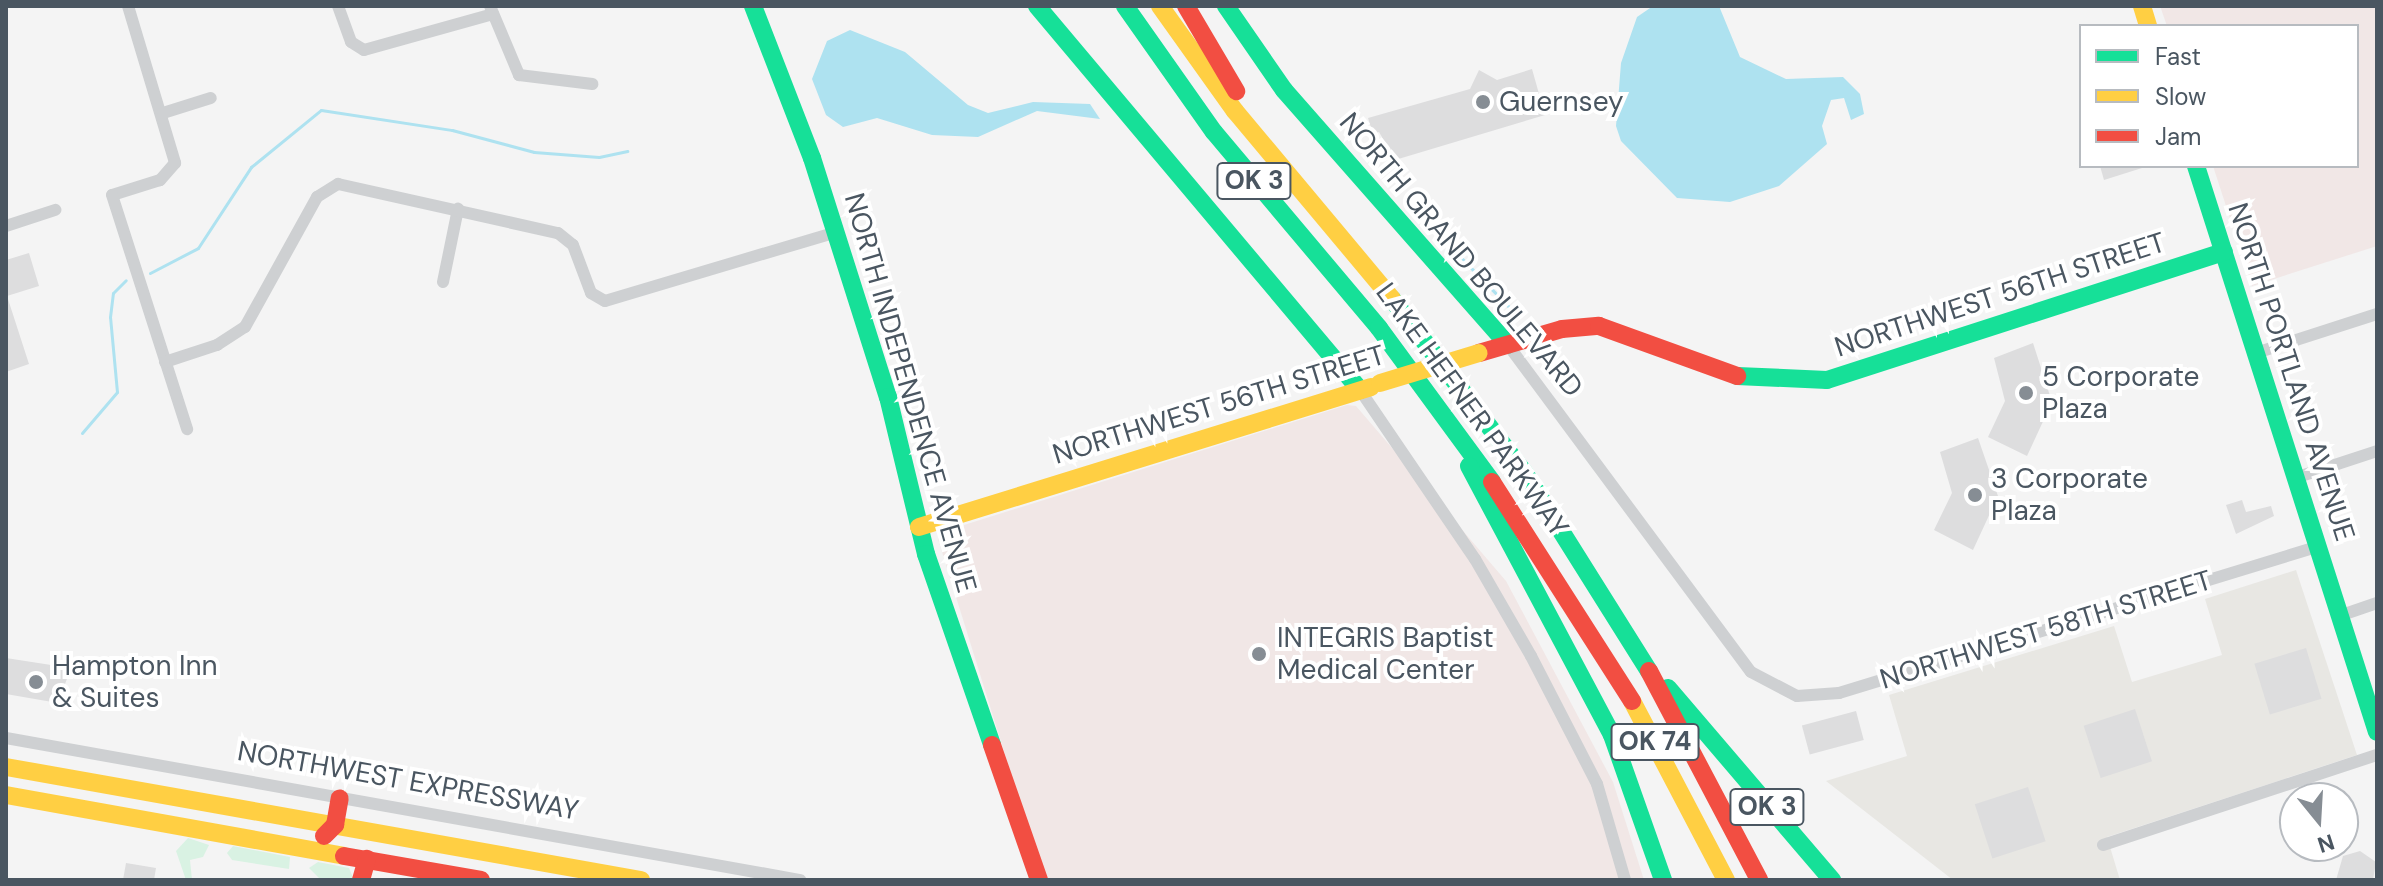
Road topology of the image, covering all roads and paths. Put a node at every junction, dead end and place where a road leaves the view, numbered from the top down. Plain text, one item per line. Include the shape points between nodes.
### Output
1 (128, 6) edge
2 (338, 6) edge
3 (753, 6) edge
4 (1037, 6) edge
5 (1125, 6) edge
6 (1160, 6) edge
7 (1186, 6) edge
8 (1226, 6) edge
9 (492, 10) edge
10 (592, 84) dead end
11 (211, 98) dead end
12 (163, 113) junction
13 (1279, 165) junction
14 (2197, 168) edge
15 (458, 209) junction
16 (55, 210) dead end
17 (6, 226) edge
18 (836, 232) junction
19 (2224, 252) junction
20 (443, 282) dead end
21 (2377, 314) edge
22 (1508, 345) junction
23 (2256, 353) junction
24 (165, 362) junction
25 (1360, 390) junction
26 (1433, 398) junction
27 (187, 429) dead end
28 (2377, 451) edge
29 (2295, 478) junction
30 (919, 527) junction
31 (2317, 547) junction
32 (2377, 603) edge
33 (946, 616) junction
34 (2339, 616) junction
35 (1645, 664) junction
36 (1775, 689) joint
37 (2377, 732) edge
38 (6, 738) edge
39 (2377, 755) edge
40 (6, 767) edge
41 (6, 795) edge
42 (340, 798) junction
43 (335, 825) junction
44 (399, 837) junction
45 (2103, 845) dead end
46 (309, 850) junction
47 (367, 859) junction
48 (388, 872) edge
49 (361, 880) edge
50 (481, 880) edge
51 (641, 880) edge
52 (800, 880) edge
53 (1026, 880) edge
54 (1039, 880) edge
55 (1625, 880) edge
56 (1663, 880) edge
57 (1726, 880) edge
58 (1759, 880) edge
59 (1832, 880) edge

1 - 12 street
2 - 9 street via 351,42 364,50
3 - 18 main road, NORTH INDEPENDENCE AVENUE
4 - 25 main road
5 - 26 main road, LAKE HEFNER PARKWAY / OK 3 via 1214,132
6 - 13 main road, LAKE HEFNER PARKWAY / OK 3
7 - 13 main road
8 - 22 main road, NORTH GRAND BOULEVARD via 1291,98
9 - 10 street via 519,75
11 - 12 street
12 - 24 street via 175,155 172,170 160,180 112,195
13 - 35 main road, LAKE HEFNER PARKWAY / OK 3 via 1478,409
14 - 19 main road, NORTH PORTLAND AVENUE
15 - 18 street via 558,233 573,245 591,293 605,301
15 - 20 street
15 - 24 street via 330,186 311,207 245,327 217,345
16 - 17 street
18 - 30 main road, NORTH INDEPENDENCE AVENUE via 888,397
19 - 22 main road, NORTHWEST 56TH STREET via 1827,380 1744,378 1599,326 1562,329
19 - 23 main road, NORTH PORTLAND AVENUE
21 - 23 street
22 - 25 main road, NORTHWEST 56TH STREET, bridge
22 - 36 street, NORTH GRAND BOULEVARD via 1751,672
23 - 29 main road, NORTH PORTLAND AVENUE
24 - 27 street
25 - 30 main road, NORTHWEST 56TH STREET
25 - 55 street via 1475,559 1531,656 1597,784
26 - 56 main road, OK 3 via 1612,735
26 - 57 main road, LAKE HEFNER PARKWAY / OK 74 via 1578,608
28 - 29 street
29 - 31 main road, NORTH PORTLAND AVENUE
30 - 33 main road, NORTH INDEPENDENCE AVENUE
31 - 34 main road, NORTH PORTLAND AVENUE
31 - 36 street, NORTHWEST 58TH STREET via 1839,693 1808,698
32 - 34 street
33 - 53 main road, NORTH INDEPENDENCE AVENUE via 945,633
33 - 54 main road, NORTH INDEPENDENCE AVENUE via 957,632
34 - 37 main road, NORTH PORTLAND AVENUE
35 - 58 main road, LAKE HEFNER PARKWAY / OK 74
35 - 59 main road, OK 3
38 - 42 street, NORTHWEST EXPRESSWAY
39 - 45 street
40 - 43 main road, NORTHWEST EXPRESSWAY
41 - 46 main road
42 - 43 main road
42 - 52 street, NORTHWEST EXPRESSWAY
43 - 44 main road, NORTHWEST EXPRESSWAY
43 - 46 main road
44 - 47 main road
44 - 51 main road, NORTHWEST EXPRESSWAY
46 - 47 main road
47 - 48 main road
47 - 49 main road
48 - 50 main road

